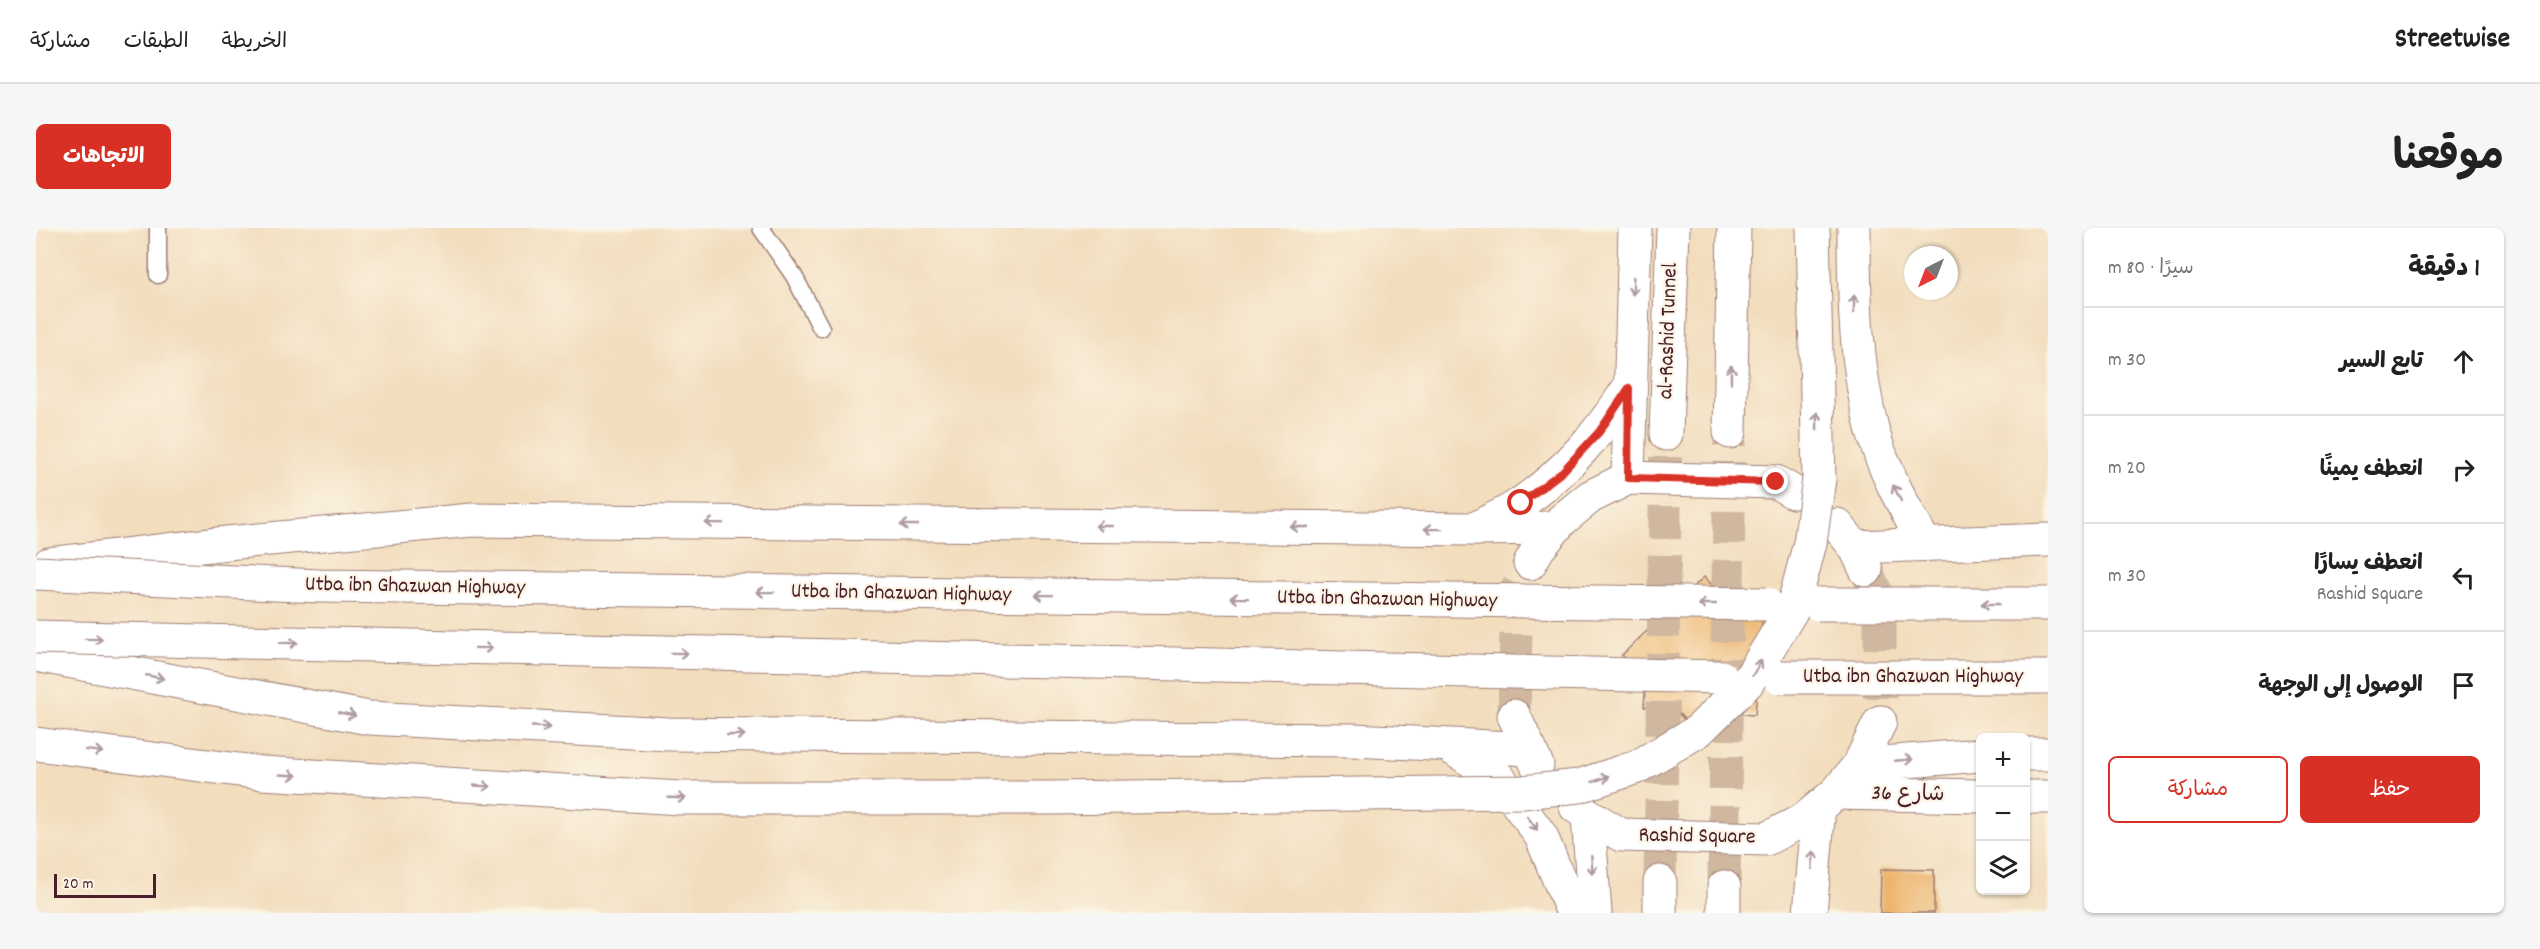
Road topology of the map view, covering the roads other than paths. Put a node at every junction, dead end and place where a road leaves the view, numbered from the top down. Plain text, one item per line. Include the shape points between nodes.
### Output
1 (158, 228) edge
2 (761, 228) edge
3 (1635, 228) edge
4 (1673, 228) edge
5 (1734, 228) edge
6 (1813, 228) edge
7 (1854, 228) edge
8 (158, 276) dead end
9 (821, 328) dead end
10 (1629, 388) junction
11 (1730, 432) tunnel mouth
12 (1666, 434) tunnel mouth
13 (1628, 478) junction
14 (1793, 492) dead end
15 (1554, 528) junction
16 (1474, 529) junction
17 (2048, 540) edge
18 (1925, 544) junction
19 (1853, 547) dead end
20 (1530, 563) tunnel mouth
21 (36, 566) edge
22 (36, 573) edge
23 (1766, 604) dead end
24 (1818, 604) dead end
25 (2048, 604) edge
26 (36, 637) edge
27 (36, 655) edge
28 (2048, 676) edge
29 (1720, 677) dead end
30 (1779, 677) dead end
31 (1514, 716) tunnel mouth
32 (1880, 722) tunnel mouth
33 (1443, 743) junction
34 (36, 744) edge
35 (2030, 754) edge
36 (2048, 754) edge
37 (1965, 756) edge
38 (1859, 765) junction
39 (1976, 796) edge
40 (2030, 797) edge
41 (2048, 797) edge
42 (1828, 800) junction
43 (1573, 913) edge
44 (1595, 913) edge
45 (1810, 913) edge

1 - 8 lane
2 - 9 lane via 794,276
3 -> 10 main road
4 - 12 main road, al-Rashid Tunnel
11 -> 5 main road
34 -> 6 main road, bridge via 262,773 680,798 1074,798 1523,792 1579,786 1637,767 1698,731 1747,683 1793,608 1810,543 1819,479
18 -> 7 main road via 1896,491 1874,434 1860,375 1854,314
10 - 13 main road
10 - 16 main road via 1599,432 1563,471 1521,503
13 - 14 main road via 1776,482
13 - 15 main road via 1590,497
15 - 16 main road
15 - 20 main road
16 -> 21 main road via 472,520
17 - 18 main road
18 - 19 main road
23 -> 22 main road, Utba ibn Ghazwan Highway, bridge via 320,586
25 -> 24 main road, bridge
26 -> 29 main road, bridge
27 -> 33 main road via 369,718 669,734
28 - 30 main road, Utba ibn Ghazwan Highway, bridge
31 - 33 main road via 1533,757
32 - 38 main road, Rashid Square
33 -> 43 main road via 1499,777 1541,836
35 - 36 main road
38 -> 37 main road
38 - 42 main road, Rashid Square
39 - 42 main road, شارع 36
40 - 41 main road
42 -> 44 main road, Rashid Square via 1804,819 1766,839 1621,835 1582,812
45 -> 42 main road

